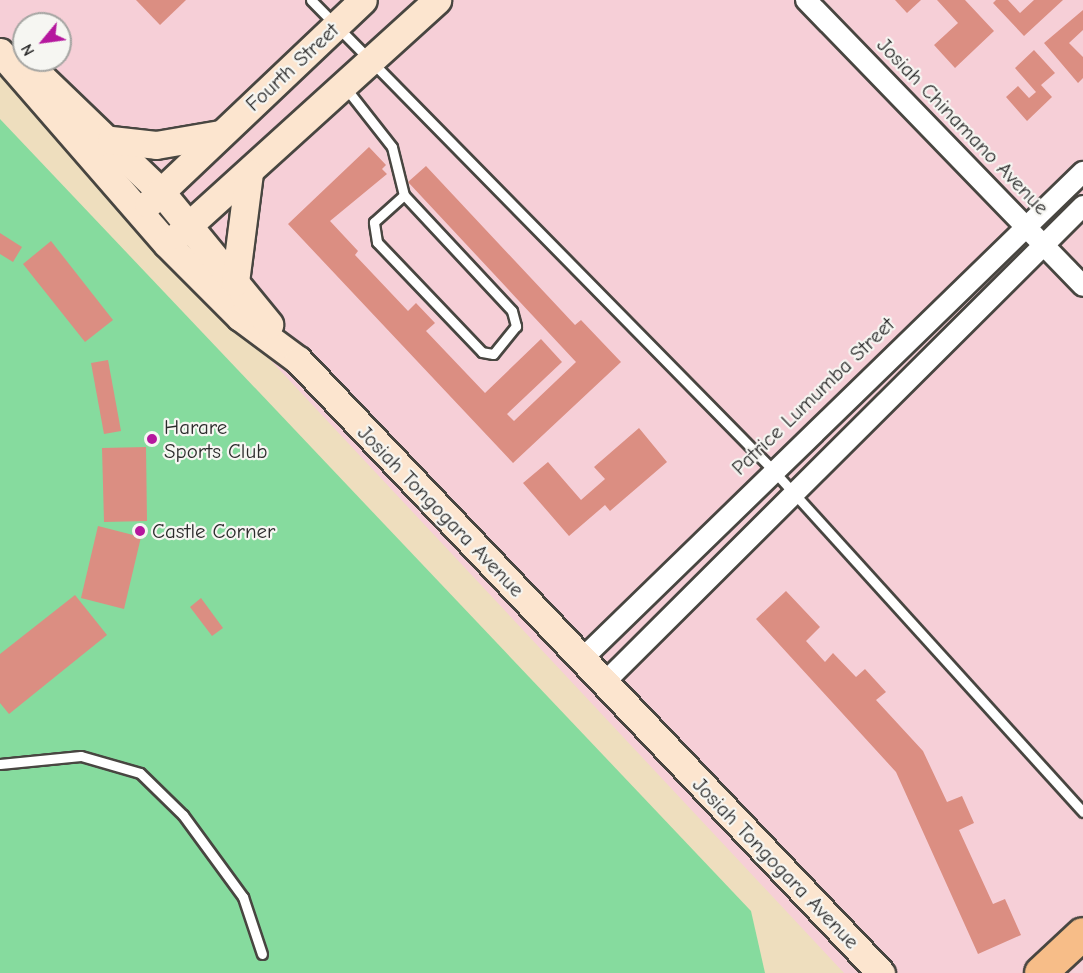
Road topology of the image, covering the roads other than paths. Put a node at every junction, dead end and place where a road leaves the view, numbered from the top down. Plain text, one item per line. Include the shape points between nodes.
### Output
1 (311, 0) edge
2 (363, 0) edge
3 (437, 0) edge
4 (806, 0) edge
5 (336, 26) junction
6 (0, 40) edge
7 (0, 52) edge
8 (370, 60) junction
9 (344, 85) junction
10 (220, 134) junction
11 (111, 140) junction
12 (1083, 172) edge
13 (249, 173) junction
14 (161, 192) junction
15 (405, 195) junction
16 (1083, 206) edge
17 (139, 213) junction
18 (190, 224) junction
19 (1026, 224) junction
20 (167, 244) junction
21 (1044, 244) junction
22 (235, 282) junction
23 (1083, 286) edge
24 (298, 360) junction
25 (772, 469) junction
26 (792, 491) junction
27 (582, 659) junction
28 (604, 683) junction
29 (0, 764) edge
30 (1083, 812) edge
31 (1083, 934) edge
32 (262, 954) dead end
33 (880, 973) edge
34 (1041, 973) edge

1 - 5 lane
2 - 5 main road, Fourth Street
3 - 8 main road
4 - 19 street, Josiah Chinamano Avenue
5 - 8 lane
5 - 10 main road, Fourth Street
6 - 11 main road
7 - 17 main road, Josiah Tongogara Avenue
8 - 9 main road
8 - 25 lane
9 - 13 main road
9 - 15 lane via 392,147
10 - 11 main road via 156,145
10 - 14 main road, Fourth Street
11 - 14 main road
12 - 19 street, Patrice Lumumba Street
13 - 18 main road
13 - 22 main road
14 - 17 main road, Fourth Street
14 - 18 main road
15 - 15 lane via 374,222 377,242 482,352 493,354 516,326 512,311
16 - 21 street
17 - 20 main road, Josiah Tongogara Avenue
18 - 20 main road
18 - 22 main road
19 - 21 street, Josiah Chinamano Avenue
19 - 25 street, Patrice Lumumba Street
20 - 24 main road, Josiah Tongogara Avenue via 240,317
21 - 23 street, Josiah Chinamano Avenue
21 - 26 street
22 - 24 main road
24 - 27 main road, Josiah Tongogara Avenue
25 - 26 lane
25 - 27 street, Patrice Lumumba Street
26 - 28 street
26 - 30 lane
27 - 28 main road, Josiah Tongogara Avenue
28 - 33 main road, Josiah Tongogara Avenue
29 - 32 lane via 81,756 140,773 183,815 243,897
31 - 34 highway

